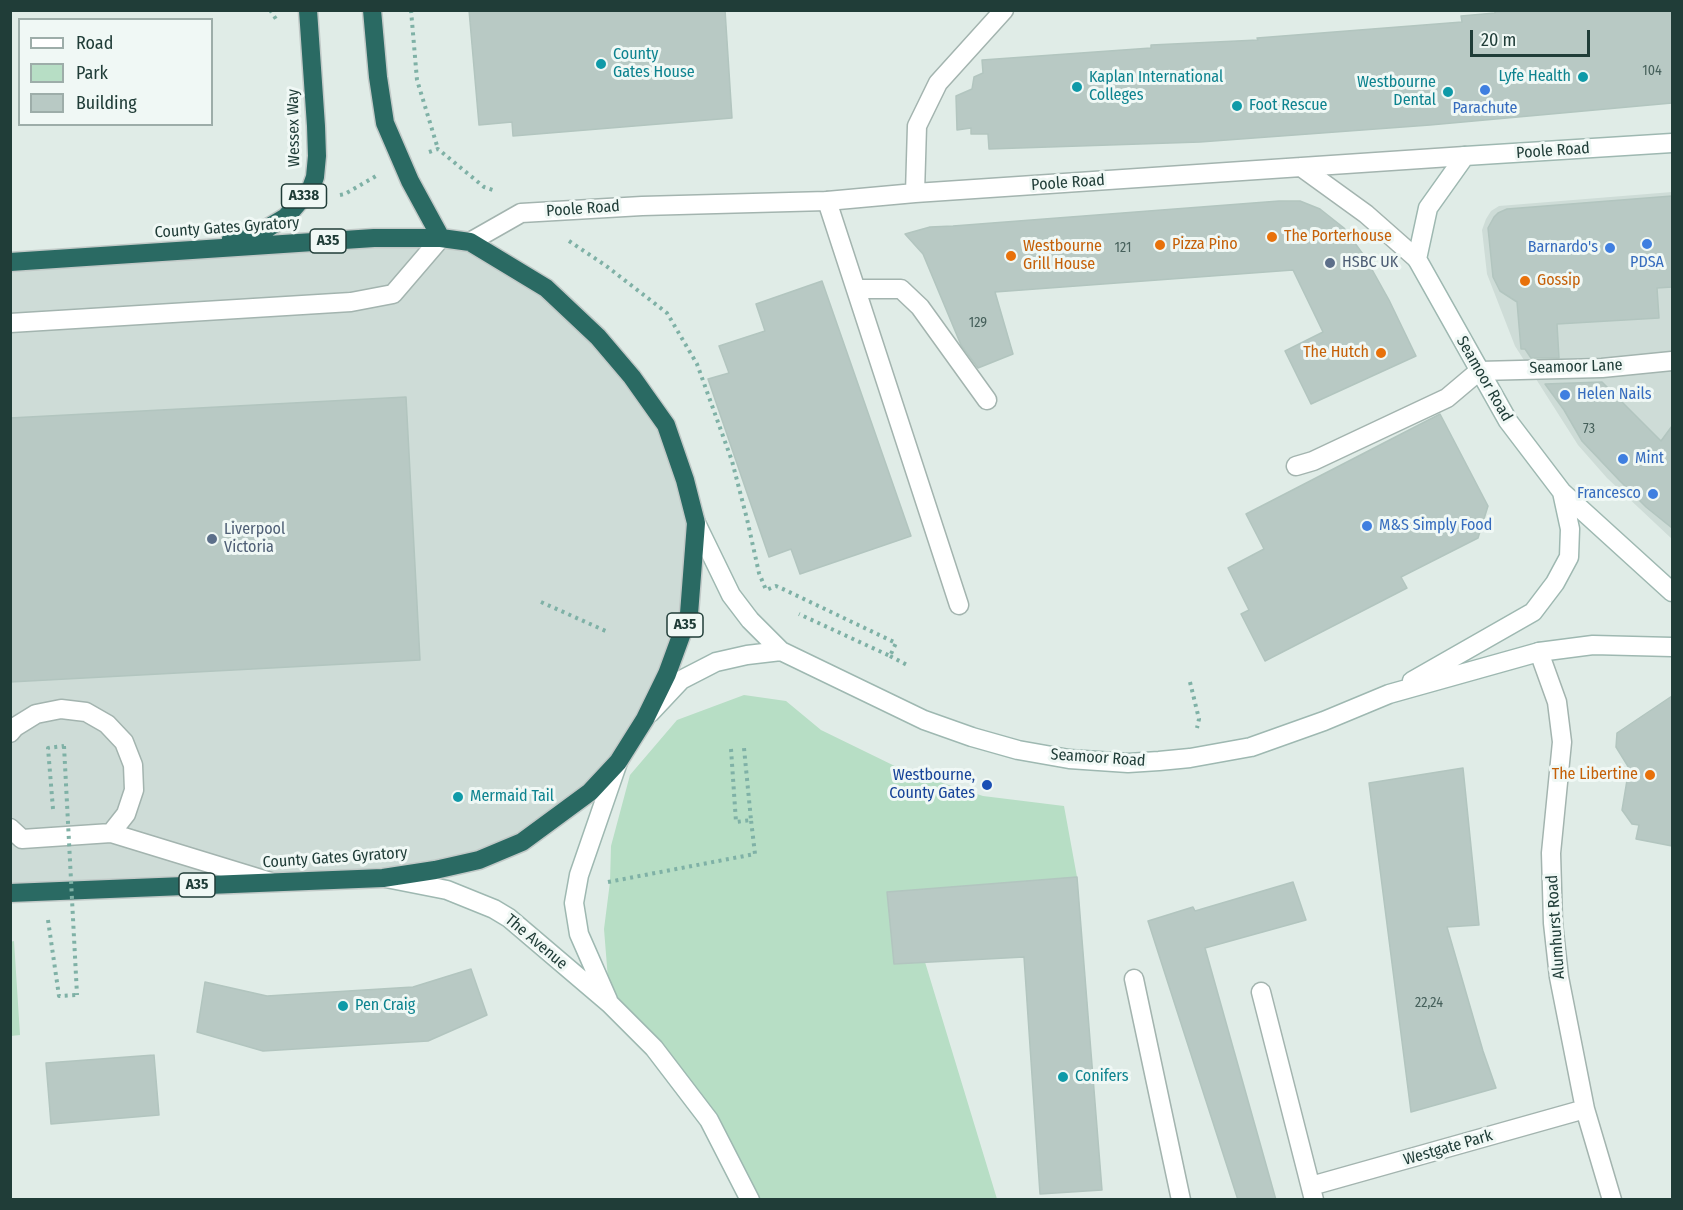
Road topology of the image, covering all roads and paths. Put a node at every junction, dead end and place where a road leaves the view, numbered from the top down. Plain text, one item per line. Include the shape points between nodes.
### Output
1 (308, 10) edge
2 (372, 10) edge
3 (411, 10) edge
4 (1004, 10) edge
5 (1672, 143) edge
6 (438, 149) dead end
7 (1465, 156) junction
8 (401, 161) junction
9 (1301, 167) junction
10 (915, 193) junction
11 (827, 201) junction
12 (297, 204) junction
13 (441, 238) junction
14 (470, 242) junction
15 (186, 250) junction
16 (1417, 259) junction
17 (10, 262) edge
18 (857, 289) junction
19 (10, 323) edge
20 (1672, 362) edge
21 (1479, 371) junction
22 (987, 399) dead end
23 (1296, 466) dead end
24 (1562, 492) junction
25 (696, 523) junction
26 (785, 590) dead end
27 (1672, 591) edge
28 (542, 602) dead end
29 (959, 605) dead end
30 (799, 614) dead end
31 (608, 632) dead end
32 (1672, 646) edge
33 (781, 651) junction
34 (1539, 652) junction
35 (890, 656) junction
36 (909, 666) dead end
37 (1190, 682) dead end
38 (1389, 694) junction
39 (645, 719) junction
40 (10, 733) edge
41 (744, 748) dead end
42 (731, 750) dead end
43 (1190, 758) junction
44 (618, 762) junction
45 (751, 820) junction
46 (111, 833) junction
47 (14, 835) edge
48 (55, 837) junction
49 (383, 878) junction
50 (272, 882) junction
51 (577, 888) junction
52 (44, 892) junction
53 (10, 893) edge
54 (1134, 979) dead end
55 (1261, 992) dead end
56 (610, 1004) junction
57 (1585, 1109) junction
58 (1313, 1193) edge
59 (750, 1200) edge
60 (1181, 1200) edge
61 (1612, 1200) edge

1 - 12 highway, Wessex Way / A338 via 317,156 311,188
2 - 8 highway via 386,123
3 - 6 path via 417,80
4 - 10 street via 938,84 917,126
5 - 7 street, Poole Road
7 - 9 street, Poole Road
7 - 16 street via 1428,208
8 - 12 path via 345,194
8 - 13 highway
9 - 10 street, Poole Road
9 - 16 street, Seamoor Road via 1366,214
10 - 11 street, Poole Road
11 - 14 street, Poole Road via 522,213
11 - 18 street
12 - 15 highway, Wessex Way / A338 via 286,217 261,232
13 - 14 highway, County Gates Gyratory / A35
13 - 15 highway, County Gates Gyratory / A35 via 374,238
13 - 19 street via 393,294 351,302
14 - 25 highway, County Gates Gyratory / A35 via 546,288 598,337 632,377 666,425
15 - 17 highway, County Gates Gyratory / A35
16 - 21 street, Seamoor Road
18 - 22 street via 901,289 920,307
18 - 29 street
20 - 21 street, Seamoor Lane
21 - 23 street via 1447,398
21 - 24 street, Seamoor Road via 1508,421
24 - 27 street, Seamoor Road
24 - 38 street, Seamoor Road via 1570,529 1569,557 1555,584 1533,612
25 - 33 street, Seamoor Road via 731,595
25 - 39 highway, County Gates Gyratory / A35 via 689,614
26 - 35 path via 896,643
28 - 31 path
30 - 35 path
32 - 34 street, Seamoor Road via 1593,645
33 - 39 street via 716,662 681,680
33 - 43 street, Seamoor Road via 924,720 1018,750 1128,763
34 - 38 street, Seamoor Road
34 - 57 street, Alumhurst Road via 1557,702 1562,742 1551,853 1554,923 1559,977
35 - 36 path
37 - 43 path via 1199,719
38 - 43 street, Seamoor Road via 1251,747
39 - 44 highway, County Gates Gyratory / A35
40 - 46 street via 36,714 61,709 86,712 108,724 124,742 133,765 134,790 126,814
41 - 45 path
42 - 45 path via 736,822
44 - 49 highway, County Gates Gyratory / A35 via 590,792 522,842 479,860
44 - 51 street, The Avenue
45 - 51 path via 754,854
46 - 48 street
46 - 50 street
47 - 48 street
48 - 52 path, bridge via 48,748 64,746 77,994 59,996
49 - 50 highway, County Gates Gyratory / A35
49 - 56 street, The Avenue via 447,890 494,909
50 - 52 highway, County Gates Gyratory / A35
51 - 56 street, The Avenue via 574,903 579,934
52 - 53 highway, County Gates Gyratory / A35
54 - 60 street
55 - 58 street, Westgate Park
56 - 59 street, The Avenue via 654,1047 709,1120
57 - 58 street, Westgate Park
57 - 61 street, Alumhurst Road

